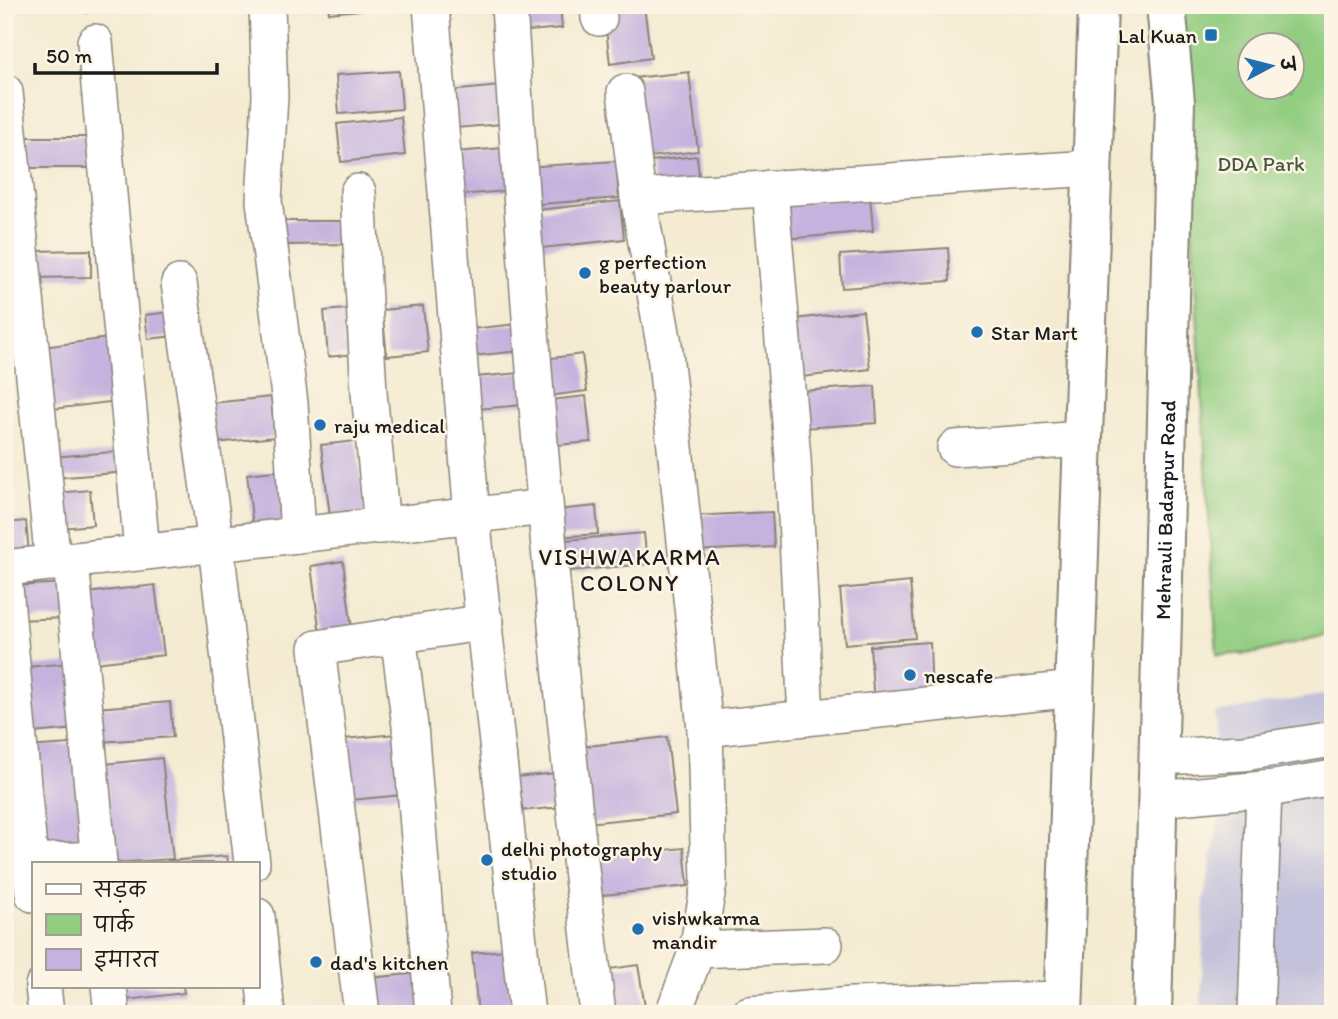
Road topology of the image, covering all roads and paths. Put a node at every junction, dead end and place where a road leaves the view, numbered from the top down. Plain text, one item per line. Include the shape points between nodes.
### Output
1 (267, 5) edge
2 (431, 5) edge
3 (509, 5) edge
4 (1098, 5) edge
5 (1166, 5) edge
6 (96, 42) dead end
7 (5, 92) edge
8 (625, 92) dead end
9 (1091, 168) junction
10 (770, 188) junction
11 (358, 192) dead end
12 (638, 197) junction
13 (179, 283) dead end
14 (1082, 439) junction
15 (956, 447) dead end
16 (545, 507) junction
17 (472, 517) junction
18 (382, 526) junction
19 (298, 535) junction
20 (216, 545) junction
21 (142, 551) junction
22 (62, 562) junction
23 (5, 568) edge
24 (5, 587) edge
25 (486, 622) junction
26 (398, 634) junction
27 (1074, 689) junction
28 (806, 718) junction
29 (705, 729) junction
30 (1333, 739) edge
31 (1158, 757) junction
32 (1333, 778) edge
33 (1264, 789) junction
34 (1157, 799) junction
35 (99, 861) edge
36 (252, 862) edge
37 (23, 873) edge
38 (259, 936) edge
39 (825, 944) dead end
40 (697, 950) junction
41 (43, 988) edge
42 (109, 988) edge
43 (1064, 1006) edge
44 (46, 1014) edge
45 (112, 1014) edge
46 (267, 1014) edge
47 (362, 1014) edge
48 (433, 1014) edge
49 (527, 1014) edge
50 (598, 1014) edge
51 (673, 1014) edge
52 (749, 1014) edge
53 (1152, 1014) edge
54 (1256, 1014) edge

1 - 19 street via 270,96 264,201 290,402
2 - 17 street
3 - 16 street via 524,266
4 - 9 main road
5 - 31 main road, Mehrauli Badarpur Road via 1175,102
6 - 21 street
7 - 22 street
8 - 12 street
9 - 10 street
9 - 14 main road
10 - 12 street
10 - 28 street via 793,458
11 - 18 street
12 - 29 street via 667,371
13 - 20 street
14 - 15 street
14 - 27 main road
16 - 17 street
16 - 50 street
17 - 18 street
17 - 25 street
18 - 19 street
19 - 20 street
20 - 21 street
20 - 36 street
21 - 22 street
22 - 23 street
22 - 35 street
24 - 37 street
25 - 26 street
25 - 49 street
26 - 47 street via 318,646 317,650
26 - 48 street via 410,726
27 - 28 street
27 - 43 main road
28 - 29 street
29 - 40 street via 709,883
30 - 31 street via 1244,753
31 - 34 main road, Mehrauli Badarpur Road
32 - 33 street
33 - 34 street
33 - 54 street
34 - 53 main road, Mehrauli Badarpur Road
38 - 46 street
39 - 40 street
40 - 51 street
41 - 44 street
42 - 45 street
43 - 52 street via 852,1005

